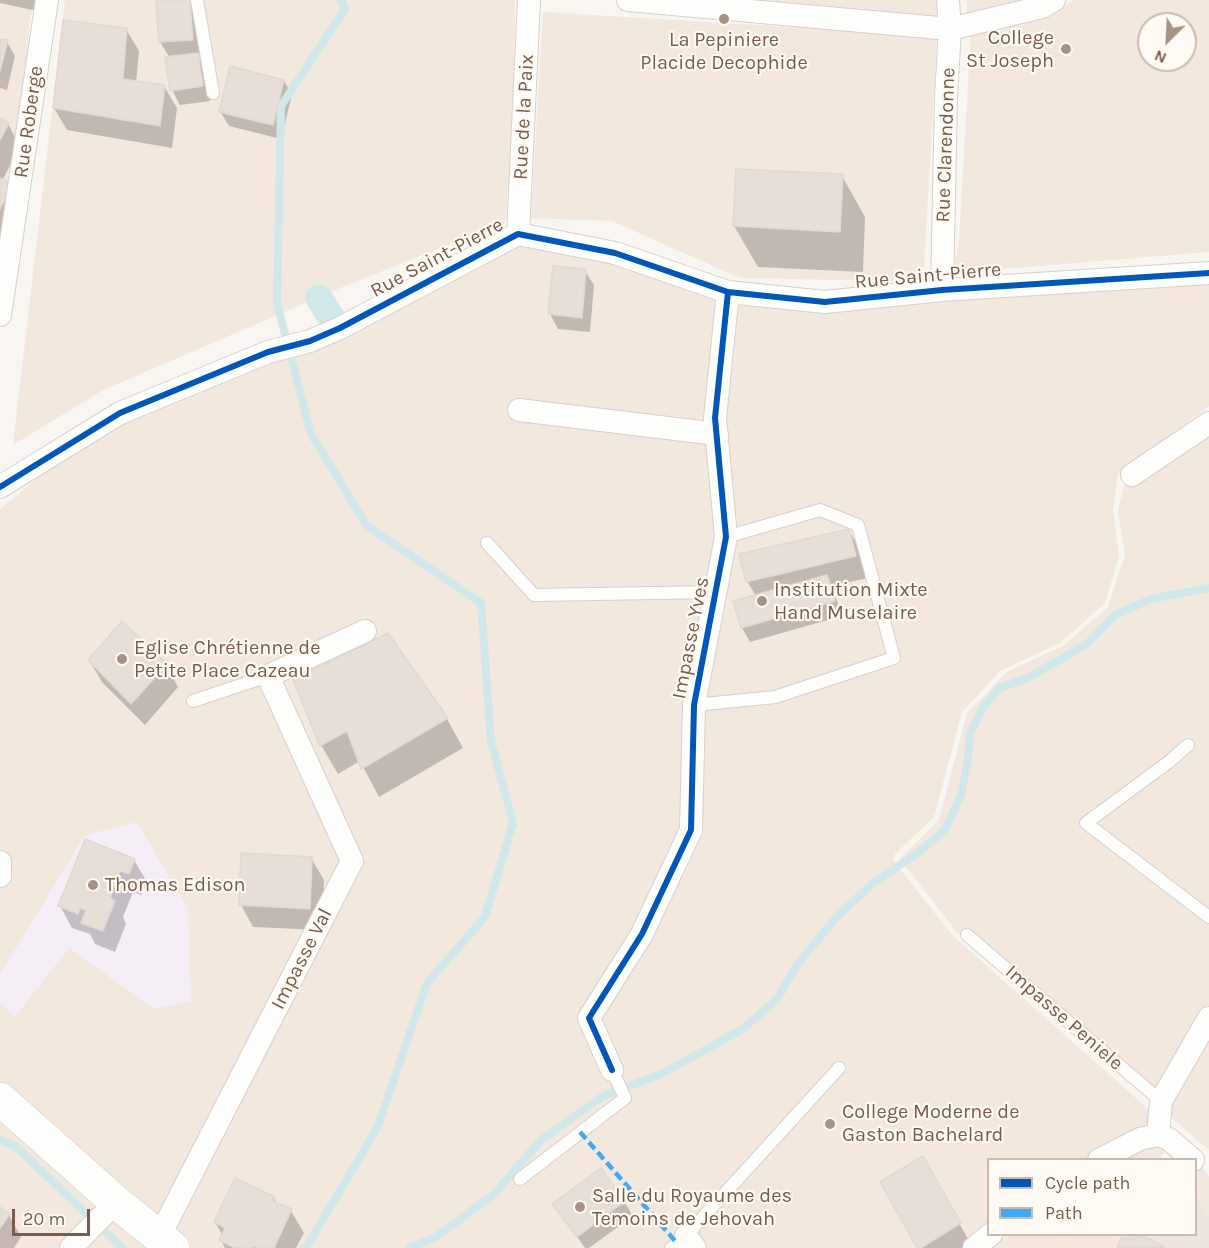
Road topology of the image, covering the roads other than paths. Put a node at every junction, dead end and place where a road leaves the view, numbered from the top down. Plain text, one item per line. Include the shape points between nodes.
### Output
1 (47, 0) edge
2 (197, 0) edge
3 (529, 0) edge
4 (628, 0) edge
5 (948, 0) edge
6 (1054, 0) edge
7 (950, 29) junction
8 (213, 93) dead end
9 (518, 234) junction
10 (1209, 273) edge
11 (942, 290) junction
12 (728, 292) junction
13 (0, 315) edge
14 (519, 410) dead end
15 (1209, 423) edge
16 (717, 434) junction
17 (1132, 475) dead end
18 (0, 487) edge
19 (726, 537) junction
20 (487, 543) dead end
21 (716, 592) junction
22 (365, 631) dead end
23 (268, 676) junction
24 (193, 701) dead end
25 (694, 705) junction
26 (1188, 745) dead end
27 (0, 862) edge
28 (0, 876) edge
29 (1209, 917) edge
30 (967, 935) dead end
31 (1209, 1018) edge
32 (838, 1068) dead end
33 (612, 1070) joint
34 (0, 1099) edge
35 (1161, 1101) junction
36 (1158, 1135) junction
37 (1103, 1158) edge
38 (1190, 1158) edge
39 (1197, 1163) edge
40 (1209, 1173) edge
41 (520, 1179) dead end
42 (111, 1207) junction
43 (989, 1236) edge
44 (166, 1243) edge
45 (684, 1244) edge
46 (73, 1246) edge
47 (974, 1248) edge

1 - 13 street, Rue Roberge
2 - 8 lane
3 - 9 street, Rue de la Paix
4 - 7 street
5 - 7 street, Rue Clarendonne
6 - 7 street via 1042,7
7 - 11 street, Rue Clarendonne
9 - 12 street, Rue Saint-Pierre via 615,253
9 - 18 street, Rue Saint-Pierre via 340,328 268,352 120,413
10 - 11 street, Rue Saint-Pierre
11 - 12 street, Rue Saint-Pierre via 825,302
12 - 16 street, Impasse Yves via 715,418
14 - 16 street
15 - 17 street
16 - 19 street, Impasse Yves
19 - 21 street, Impasse Yves
19 - 25 lane via 820,510 858,525 894,658 775,697
20 - 21 lane via 534,595
21 - 25 street, Impasse Yves
22 - 23 street
23 - 24 lane
23 - 44 street, Impasse Val via 352,861
25 - 33 street, Impasse Yves via 691,831 642,934 589,1018
26 - 29 lane via 1086,823
27 - 28 street
30 - 35 lane, Impasse Peniele
31 - 35 street
32 - 45 lane
33 - 41 lane via 625,1098
34 - 42 street
35 - 36 street
36 - 37 street via 1140,1139
36 - 38 street
39 - 40 street
42 - 44 street
42 - 46 street
43 - 47 street

